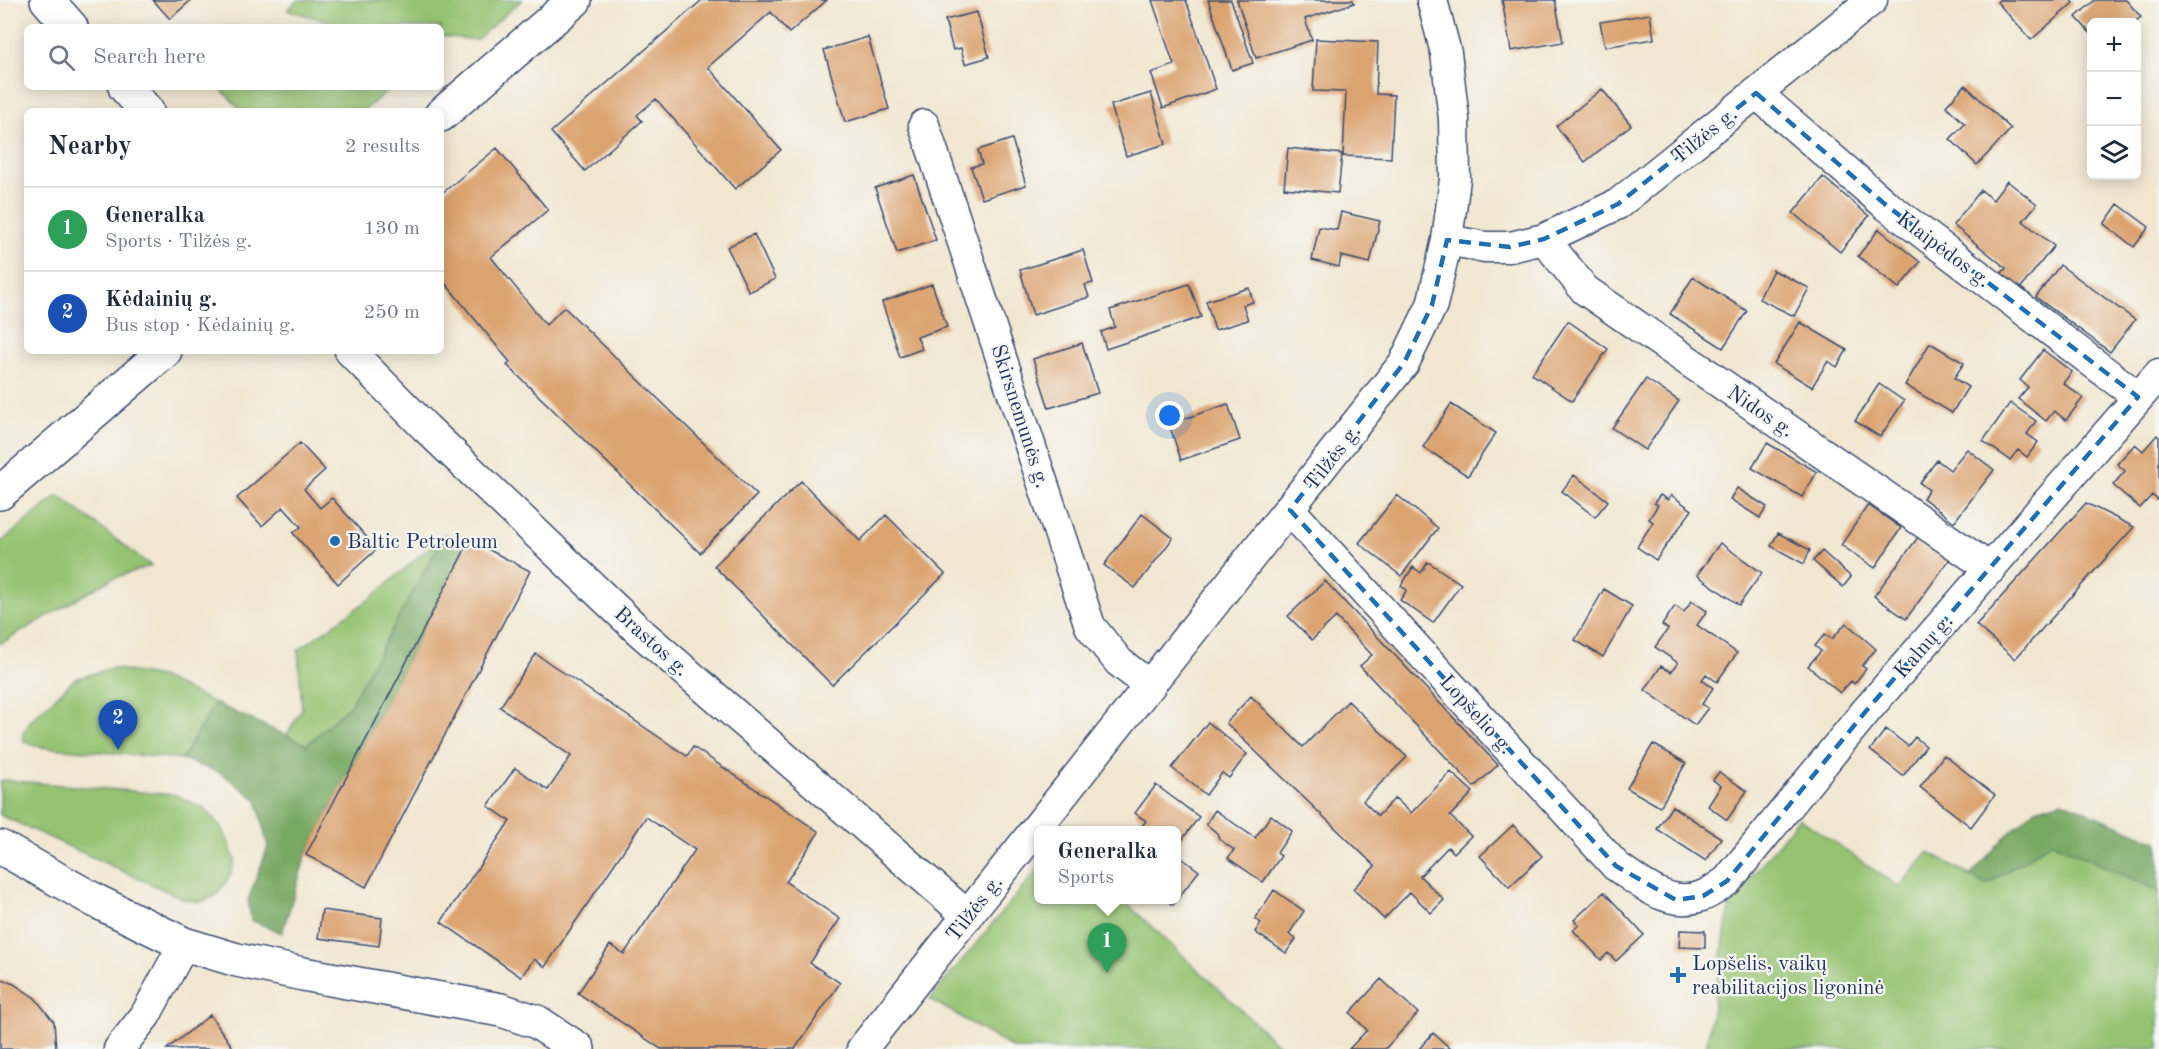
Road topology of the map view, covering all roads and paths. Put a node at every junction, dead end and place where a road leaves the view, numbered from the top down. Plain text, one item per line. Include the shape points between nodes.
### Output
1 (46, 0) edge
2 (575, 0) edge
3 (1432, 0) edge
4 (1872, 0) edge
5 (68, 24) edge
6 (128, 90) edge
7 (1756, 93) junction
8 (144, 108) edge
9 (444, 112) edge
10 (924, 125) dead end
11 (1544, 239) junction
12 (1447, 240) junction
13 (162, 354) edge
14 (353, 354) edge
15 (2159, 374) edge
16 (2138, 397) junction
17 (0, 493) edge
18 (1290, 510) junction
19 (1991, 569) junction
20 (1150, 686) junction
21 (1039, 826) edge
22 (1034, 833) edge
23 (0, 847) edge
24 (1676, 900) joint
25 (968, 916) junction
26 (184, 944) junction
27 (119, 1049) edge
28 (578, 1049) edge
29 (862, 1049) edge

1 - 5 main road
2 - 9 main road
3 - 12 street via 1446,52 1454,120 1455,179
4 - 7 street, Tilžės g.
6 - 8 main road
7 - 11 street, Tilžės g. via 1618,204
7 - 16 street, Klaipėdos g. via 1886,205
10 - 20 street, Skirsnemunės g. via 1090,626 1119,662
11 - 12 street, Tilžės g. via 1510,247
11 - 19 street, Nidos g. via 1585,290
12 - 18 street, Tilžės g. via 1432,304 1404,363
13 - 17 main road
14 - 25 street, Brastos g. via 639,631
15 - 16 street, Kalnų g.
16 - 19 street, Kalnų g.
18 - 20 street, Tilžės g.
18 - 24 street, Lopšelio g. via 1616,866 1653,891
19 - 24 street, Kalnų g. via 1866,711 1727,881 1702,896
20 - 21 street, Tilžės g.
22 - 25 street, Tilžės g.
23 - 26 main road
25 - 29 street, Tilžės g.
26 - 27 street via 145,1016
26 - 28 main road via 259,965 501,1010 537,1022

